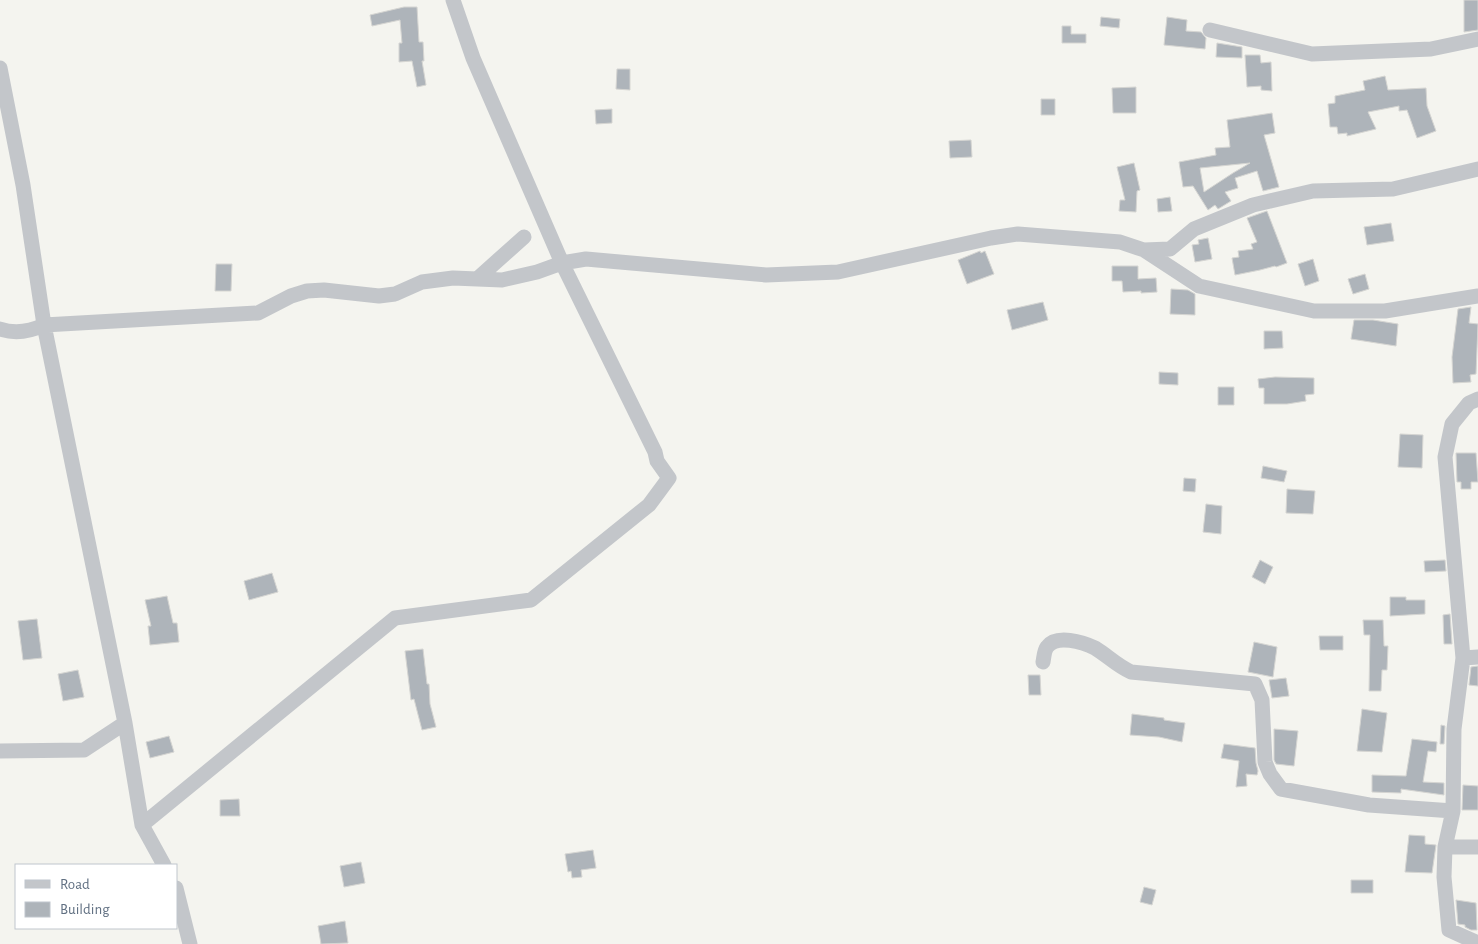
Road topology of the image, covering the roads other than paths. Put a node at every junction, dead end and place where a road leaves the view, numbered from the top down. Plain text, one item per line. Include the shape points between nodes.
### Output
1 (453, 0) edge
2 (1210, 30) dead end
3 (1478, 39) edge
4 (0, 68) edge
5 (1478, 169) edge
6 (524, 237) dead end
7 (1144, 250) junction
8 (562, 263) junction
9 (477, 279) junction
10 (1478, 296) edge
11 (44, 325) junction
12 (0, 329) edge
13 (1478, 399) edge
14 (1470, 657) edge
15 (1043, 662) dead end
16 (125, 724) junction
17 (0, 751) edge
18 (1453, 811) junction
19 (142, 825) junction
20 (1445, 847) junction
21 (1478, 847) edge
22 (163, 864) edge
23 (178, 896) edge
24 (1460, 940) edge
25 (1478, 943) edge
26 (190, 944) edge

1 - 8 street via 473,58
2 - 3 street via 1312,54 1431,49
4 - 11 street via 23,185
5 - 7 street via 1393,189 1313,191 1261,203 1194,229 1170,249
6 - 9 street
7 - 8 street via 1120,242 1018,234 838,272 766,275 586,259
7 - 10 street via 1199,286 1314,312 1385,311
8 - 9 street via 502,280
8 - 19 street via 655,452 657,462 669,478 649,505 531,600 395,618
9 - 11 street via 422,282 395,294 380,296 307,291 258,313
11 - 12 street via 32,330 8,332
11 - 16 street
13 - 14 street via 1468,402 1452,424 1445,457
14 - 18 street via 1454,729
15 - 18 street via 1046,648 1053,641 1066,640 1094,648 1131,672 1255,684 1262,700 1265,762 1281,789 1370,805
16 - 17 street via 84,750
16 - 19 street
18 - 20 street
19 - 22 street
20 - 21 street
20 - 24 street via 1449,930
23 - 26 street
24 - 25 street

